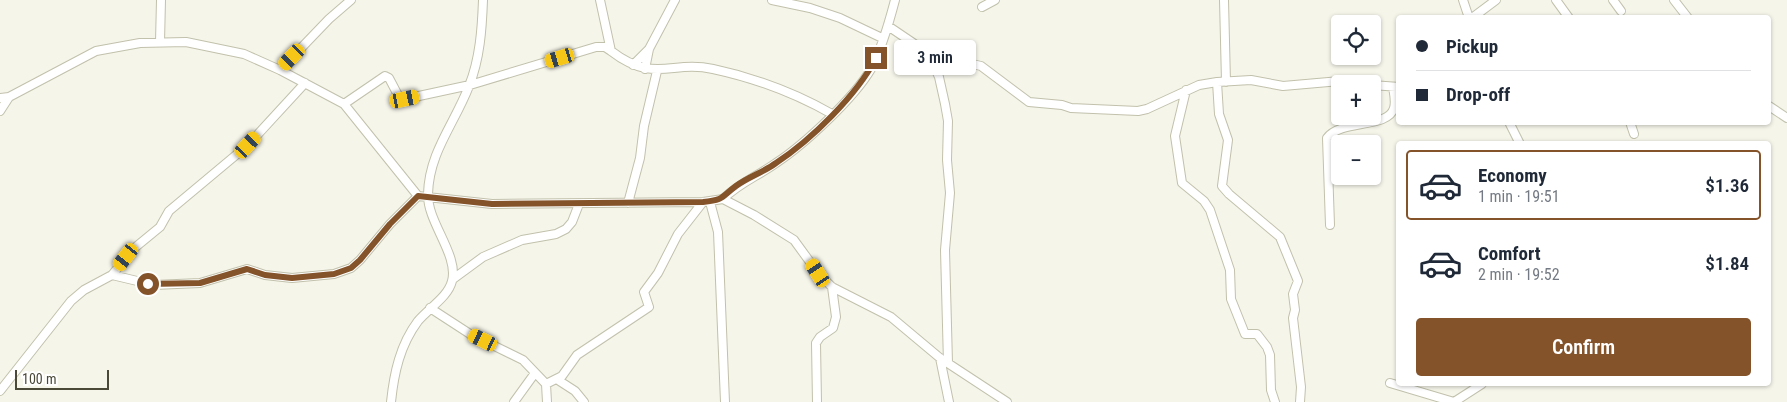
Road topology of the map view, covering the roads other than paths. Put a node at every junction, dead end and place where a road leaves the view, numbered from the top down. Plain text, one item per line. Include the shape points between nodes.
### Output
1 (161, 0) edge
2 (351, 0) edge
3 (484, 0) edge
4 (600, 0) edge
5 (675, 0) edge
6 (772, 0) edge
7 (895, 0) edge
8 (995, 0) edge
9 (1224, 0) edge
10 (1463, 0) edge
11 (1496, 0) edge
12 (1556, 0) edge
13 (1613, 0) edge
14 (1674, 0) edge
15 (982, 7) dead end
16 (1620, 11) dead end
17 (1469, 15) edge
18 (1474, 15) edge
19 (1568, 15) edge
20 (1686, 15) edge
21 (888, 26) junction
22 (882, 38) junction
23 (160, 42) junction
24 (649, 49) junction
25 (611, 51) junction
26 (930, 57) junction
27 (633, 65) junction
28 (645, 69) junction
29 (280, 70) junction
30 (657, 71) junction
31 (1216, 82) junction
32 (1226, 82) junction
33 (1331, 82) edge
34 (305, 83) junction
35 (470, 85) junction
36 (1381, 86) edge
37 (1396, 87) edge
38 (1186, 90) junction
39 (4, 98) edge
40 (344, 104) junction
41 (1771, 107) edge
42 (0, 111) edge
43 (832, 114) junction
44 (1787, 118) edge
45 (1510, 125) edge
46 (1631, 125) edge
47 (1634, 134) dead end
48 (1518, 141) edge
49 (418, 196) junction
50 (428, 196) junction
51 (723, 199) junction
52 (707, 202) junction
53 (628, 203) junction
54 (579, 204) junction
55 (1330, 225) dead end
56 (112, 275) junction
57 (453, 279) junction
58 (832, 287) junction
59 (430, 308) junction
60 (940, 358) junction
61 (948, 363) junction
62 (536, 373) junction
63 (558, 380) junction
64 (3, 382) edge
65 (1390, 383) dead end
66 (546, 384) junction
67 (1396, 385) edge
68 (1400, 386) edge
69 (1479, 386) edge
70 (0, 391) edge
71 (391, 402) edge
72 (514, 402) edge
73 (547, 402) edge
74 (584, 402) edge
75 (725, 402) edge
76 (817, 402) edge
77 (949, 402) edge
78 (1007, 402) edge
79 (1275, 402) edge
80 (1300, 402) edge
81 (1454, 402) edge

1 - 23 street
2 - 29 street
3 - 35 street via 481,38
4 - 25 street
5 - 24 street
6 - 22 street via 840,18
7 - 21 street
8 - 15 street
9 - 32 street
10 - 17 street
11 - 18 street
12 - 19 street
13 - 16 street
14 - 20 street
21 - 22 street
21 - 26 street
22 - 43 street via 876,58 862,83
23 - 29 street via 186,42 244,54
23 - 39 street via 96,51
24 - 27 street
24 - 28 street
25 - 27 street
25 - 35 street via 596,47
26 - 38 street via 981,66 1029,102 1070,108 1147,110
26 - 61 street via 941,86 948,121 950,193 945,250
27 - 28 street
28 - 30 street
29 - 34 street
30 - 43 street via 712,69 798,95
30 - 53 street
31 - 32 street
31 - 38 street
31 - 80 street via 1219,114 1228,140 1222,186 1280,237 1298,281 1293,294 1293,318
32 - 33 street via 1250,80 1284,86
34 - 40 street
34 - 56 street via 248,145 169,211 160,227 132,250
35 - 40 street via 405,99 399,97 385,76
35 - 50 street via 438,147
36 - 37 street
37 - 55 street via 1395,107 1391,114 1377,121 1338,129 1327,138
38 - 79 street via 1175,136 1182,183 1210,210 1230,270 1231,299 1245,334 1257,334 1267,347
39 - 42 street
40 - 49 street
41 - 44 street
43 - 51 street via 817,132 777,163 736,186
45 - 48 street
46 - 47 street
49 - 50 street
49 - 56 street via 360,260 351,268 334,274 292,278 247,269 200,283 163,284 148,284
50 - 54 street via 492,204
50 - 57 street
51 - 52 street
51 - 58 street via 794,240
52 - 53 street
52 - 63 street via 678,234 658,273 646,288 649,307 602,341 576,355
52 - 75 street via 718,232
53 - 54 street
54 - 57 street via 566,229 522,240 483,257
56 - 64 street via 71,301 23,364
57 - 59 street via 448,290
58 - 60 street via 892,317
58 - 76 street via 836,317 833,328 820,336 816,343
59 - 62 street via 470,334 523,360
59 - 71 street via 400,352
60 - 61 street
60 - 77 street
61 - 78 street
62 - 66 street
62 - 72 street
63 - 66 street
63 - 74 street via 575,391
64 - 70 street
65 - 67 street
66 - 73 street
68 - 81 street
69 - 81 street

